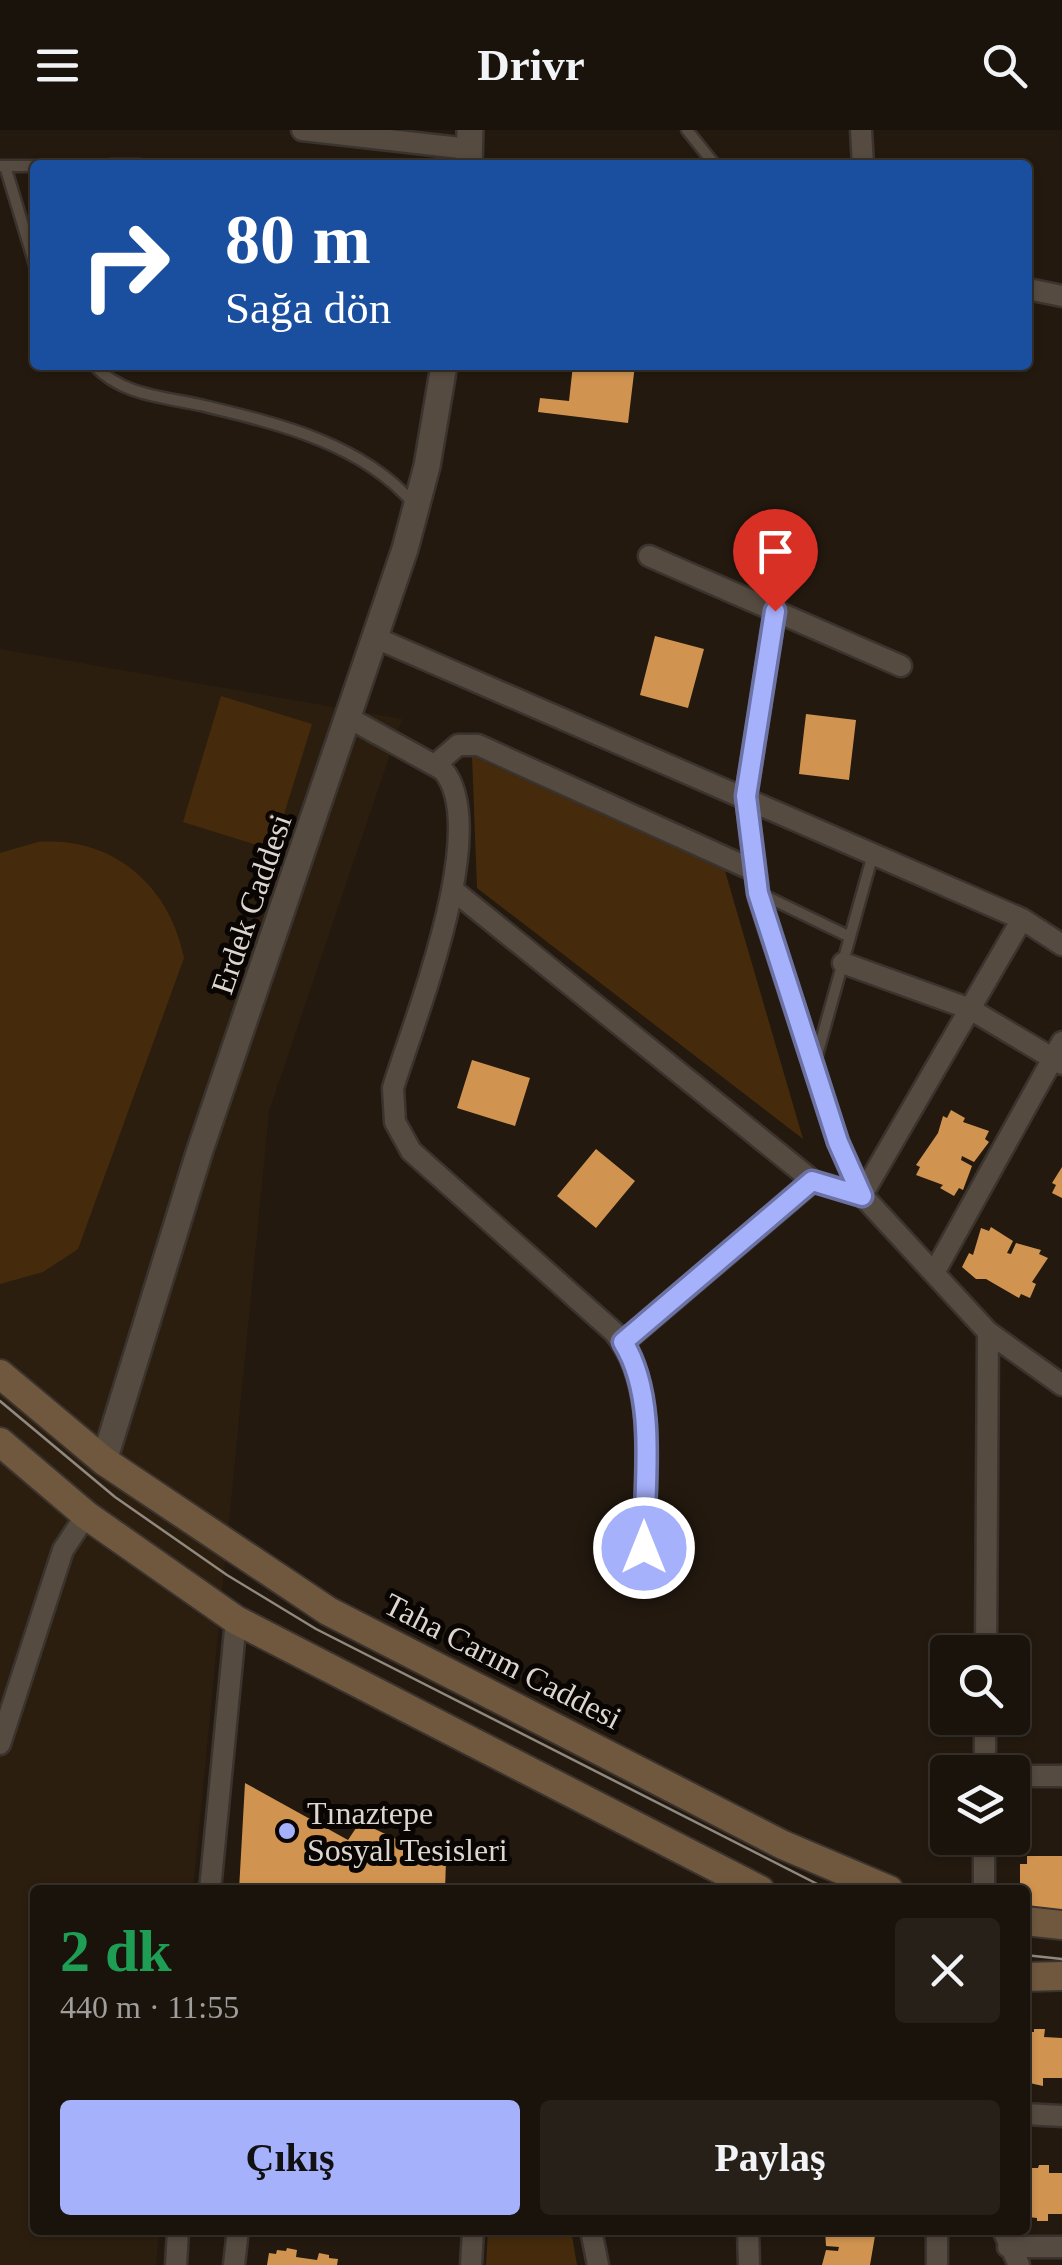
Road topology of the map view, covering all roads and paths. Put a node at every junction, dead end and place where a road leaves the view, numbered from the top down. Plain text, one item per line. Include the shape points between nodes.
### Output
1 (302, 130) edge
2 (686, 130) edge
3 (860, 130) edge
4 (469, 148) edge
5 (710, 160) edge
6 (863, 160) edge
7 (2, 166) edge
8 (30, 166) edge
9 (30, 250) edge
10 (1032, 291) edge
11 (1062, 296) edge
12 (99, 370) edge
13 (443, 370) edge
14 (416, 507) junction
15 (649, 556) dead end
16 (775, 611) junction
17 (376, 638) junction
18 (902, 666) dead end
19 (349, 718) junction
20 (436, 764) junction
21 (746, 796) junction
22 (873, 853) junction
23 (756, 871) junction
24 (453, 890) junction
25 (758, 893) junction
26 (1022, 919) junction
27 (850, 937) junction
28 (1062, 945) edge
29 (843, 963) junction
30 (970, 1009) junction
31 (1059, 1055) edge
32 (814, 1066) junction
33 (812, 1181) junction
34 (862, 1196) junction
35 (934, 1273) junction
36 (988, 1332) junction
37 (623, 1342) junction
38 (0, 1374) edge
39 (1062, 1384) edge
40 (0, 1442) edge
41 (104, 1461) junction
42 (86, 1515) junction
43 (644, 1548) dead end
44 (236, 1620) junction
45 (986, 1635) edge
46 (0, 1744) edge
47 (1030, 1776) edge
48 (1062, 1776) edge
49 (984, 1855) edge
50 (210, 1885) edge
51 (750, 1885) edge
52 (877, 1885) edge
53 (984, 1885) edge
54 (1030, 1922) edge
55 (1062, 1924) edge
56 (1062, 1976) edge
57 (1030, 1977) edge
58 (1030, 2114) edge
59 (1062, 2116) edge
60 (178, 2235) edge
61 (237, 2235) edge
62 (473, 2235) edge
63 (592, 2235) edge
64 (748, 2235) edge
65 (937, 2235) edge
66 (1062, 2247) edge
67 (1011, 2252) edge
68 (176, 2265) edge
69 (234, 2265) edge
70 (471, 2265) edge
71 (598, 2265) edge
72 (749, 2265) edge
73 (938, 2265) edge

1 - 4 street
2 - 5 lane
3 - 6 street
7 - 8 lane
7 - 9 lane
10 - 11 street
12 - 14 lane via 127,389 335,446 386,476
13 - 14 street, Erdek Caddesi
14 - 17 street, Erdek Caddesi
15 - 16 street
16 - 18 street
16 - 21 street
17 - 19 street, Erdek Caddesi
17 - 21 street
19 - 20 street
19 - 41 street, Erdek Caddesi via 199,1153
20 - 23 street via 458,746 478,745
20 - 24 street via 456,799
21 - 22 street
21 - 23 street
22 - 26 street
22 - 27 lane
23 - 25 street
24 - 33 street
24 - 37 street via 393,1088 399,1132
25 - 27 lane
25 - 32 street
26 - 28 street
26 - 30 street
27 - 29 lane
29 - 30 street
29 - 32 lane
30 - 31 street
30 - 34 street
31 - 35 street
32 - 34 street
33 - 34 street
33 - 37 street
34 - 35 street
35 - 36 street
36 - 39 street
36 - 45 street
37 - 43 street via 644,1399
38 - 41 main road, Taha Carım Caddesi
40 - 42 main road
41 - 52 main road, Taha Carım Caddesi via 328,1611 783,1845
42 - 44 main road
42 - 46 street via 63,1550
44 - 50 street
44 - 51 main road
47 - 48 street
49 - 53 street
54 - 55 main road
56 - 57 main road
58 - 59 street
60 - 68 street
61 - 69 street
62 - 70 street
63 - 71 street
64 - 72 street
65 - 73 street
66 - 67 street

